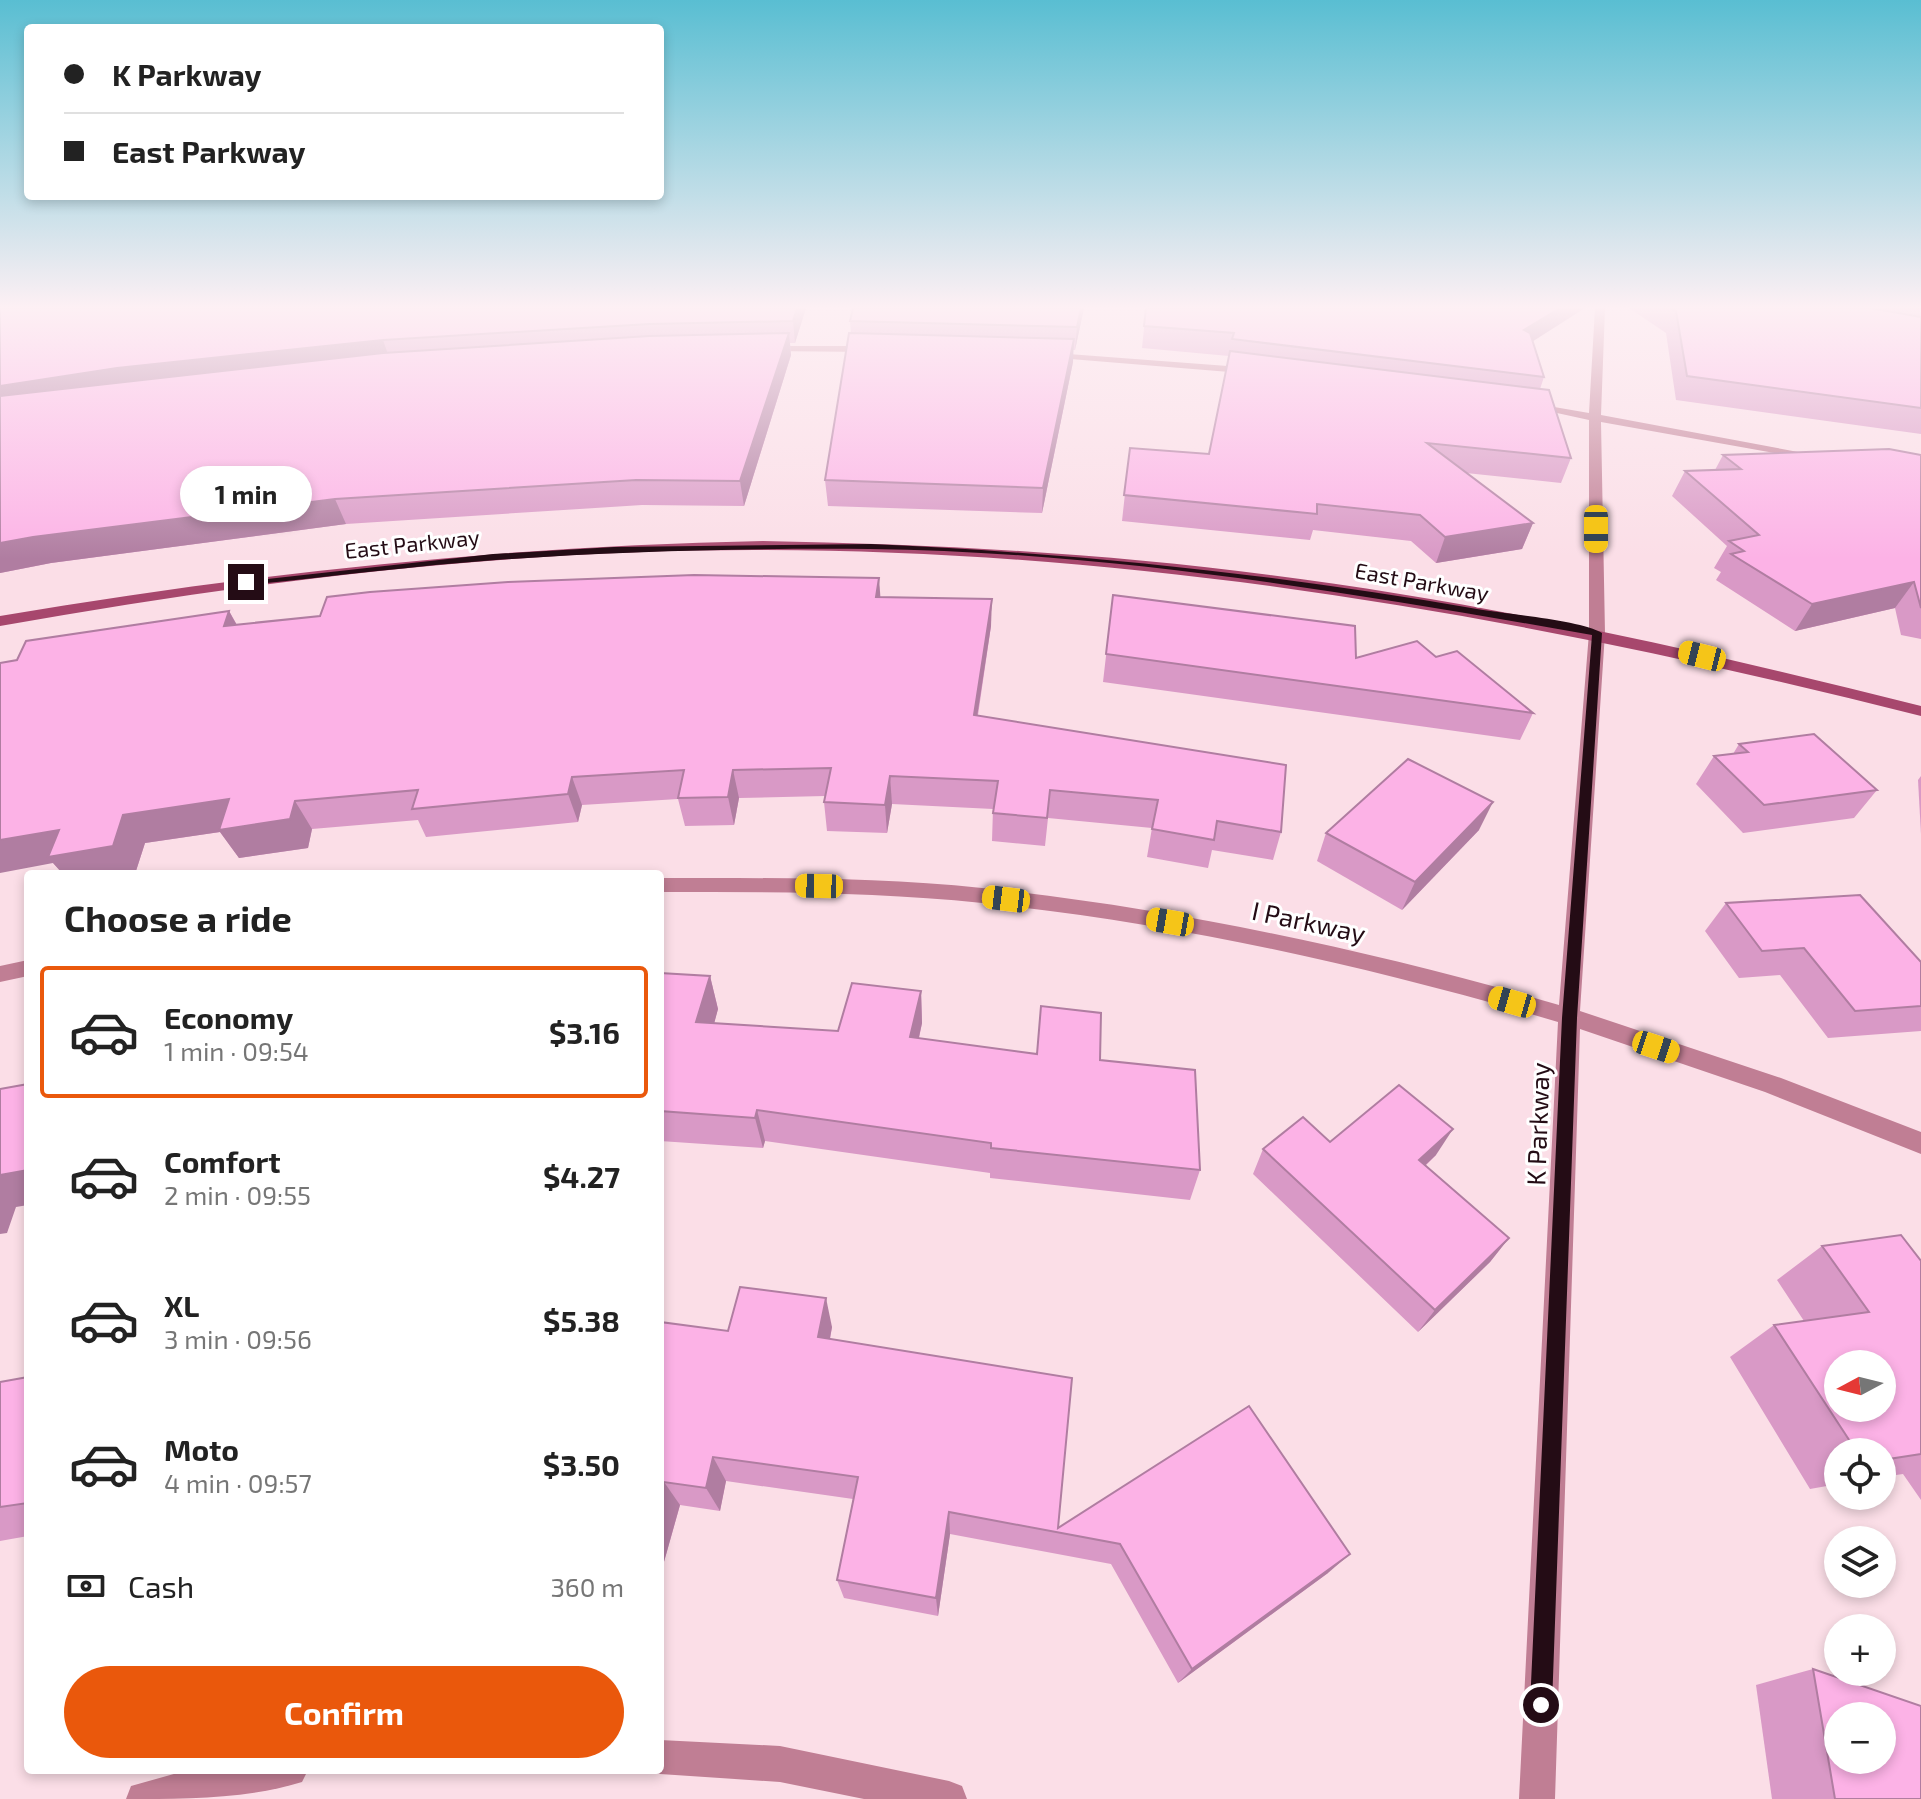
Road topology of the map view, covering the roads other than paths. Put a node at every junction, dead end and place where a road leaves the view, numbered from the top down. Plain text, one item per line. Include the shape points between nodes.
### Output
1 (1596, 392) edge
2 (1520, 404) edge
3 (1595, 417) junction
4 (1827, 459) edge
5 (0, 621) edge
6 (1597, 633) junction
7 (1921, 711) edge
8 (664, 885) edge
9 (24, 969) edge
10 (0, 974) edge
11 (1569, 1018) junction
12 (1921, 1143) edge
13 (664, 1757) edge
14 (265, 1774) edge
15 (144, 1799) edge
16 (949, 1799) edge
17 (1537, 1799) edge

1 - 3 street, K Parkway
2 - 3 street
3 - 4 street
3 - 6 street, K Parkway
5 - 6 street, East Parkway via 218,585 493,557 871,546 1195,569
6 - 7 street, East Parkway
6 - 11 street, K Parkway
8 - 11 street, I Parkway via 846,886 1114,913 1397,969
9 - 10 street
11 - 12 street, I Parkway via 1714,1065
11 - 17 street, K Parkway
13 - 16 street via 780,1764
14 - 15 street

